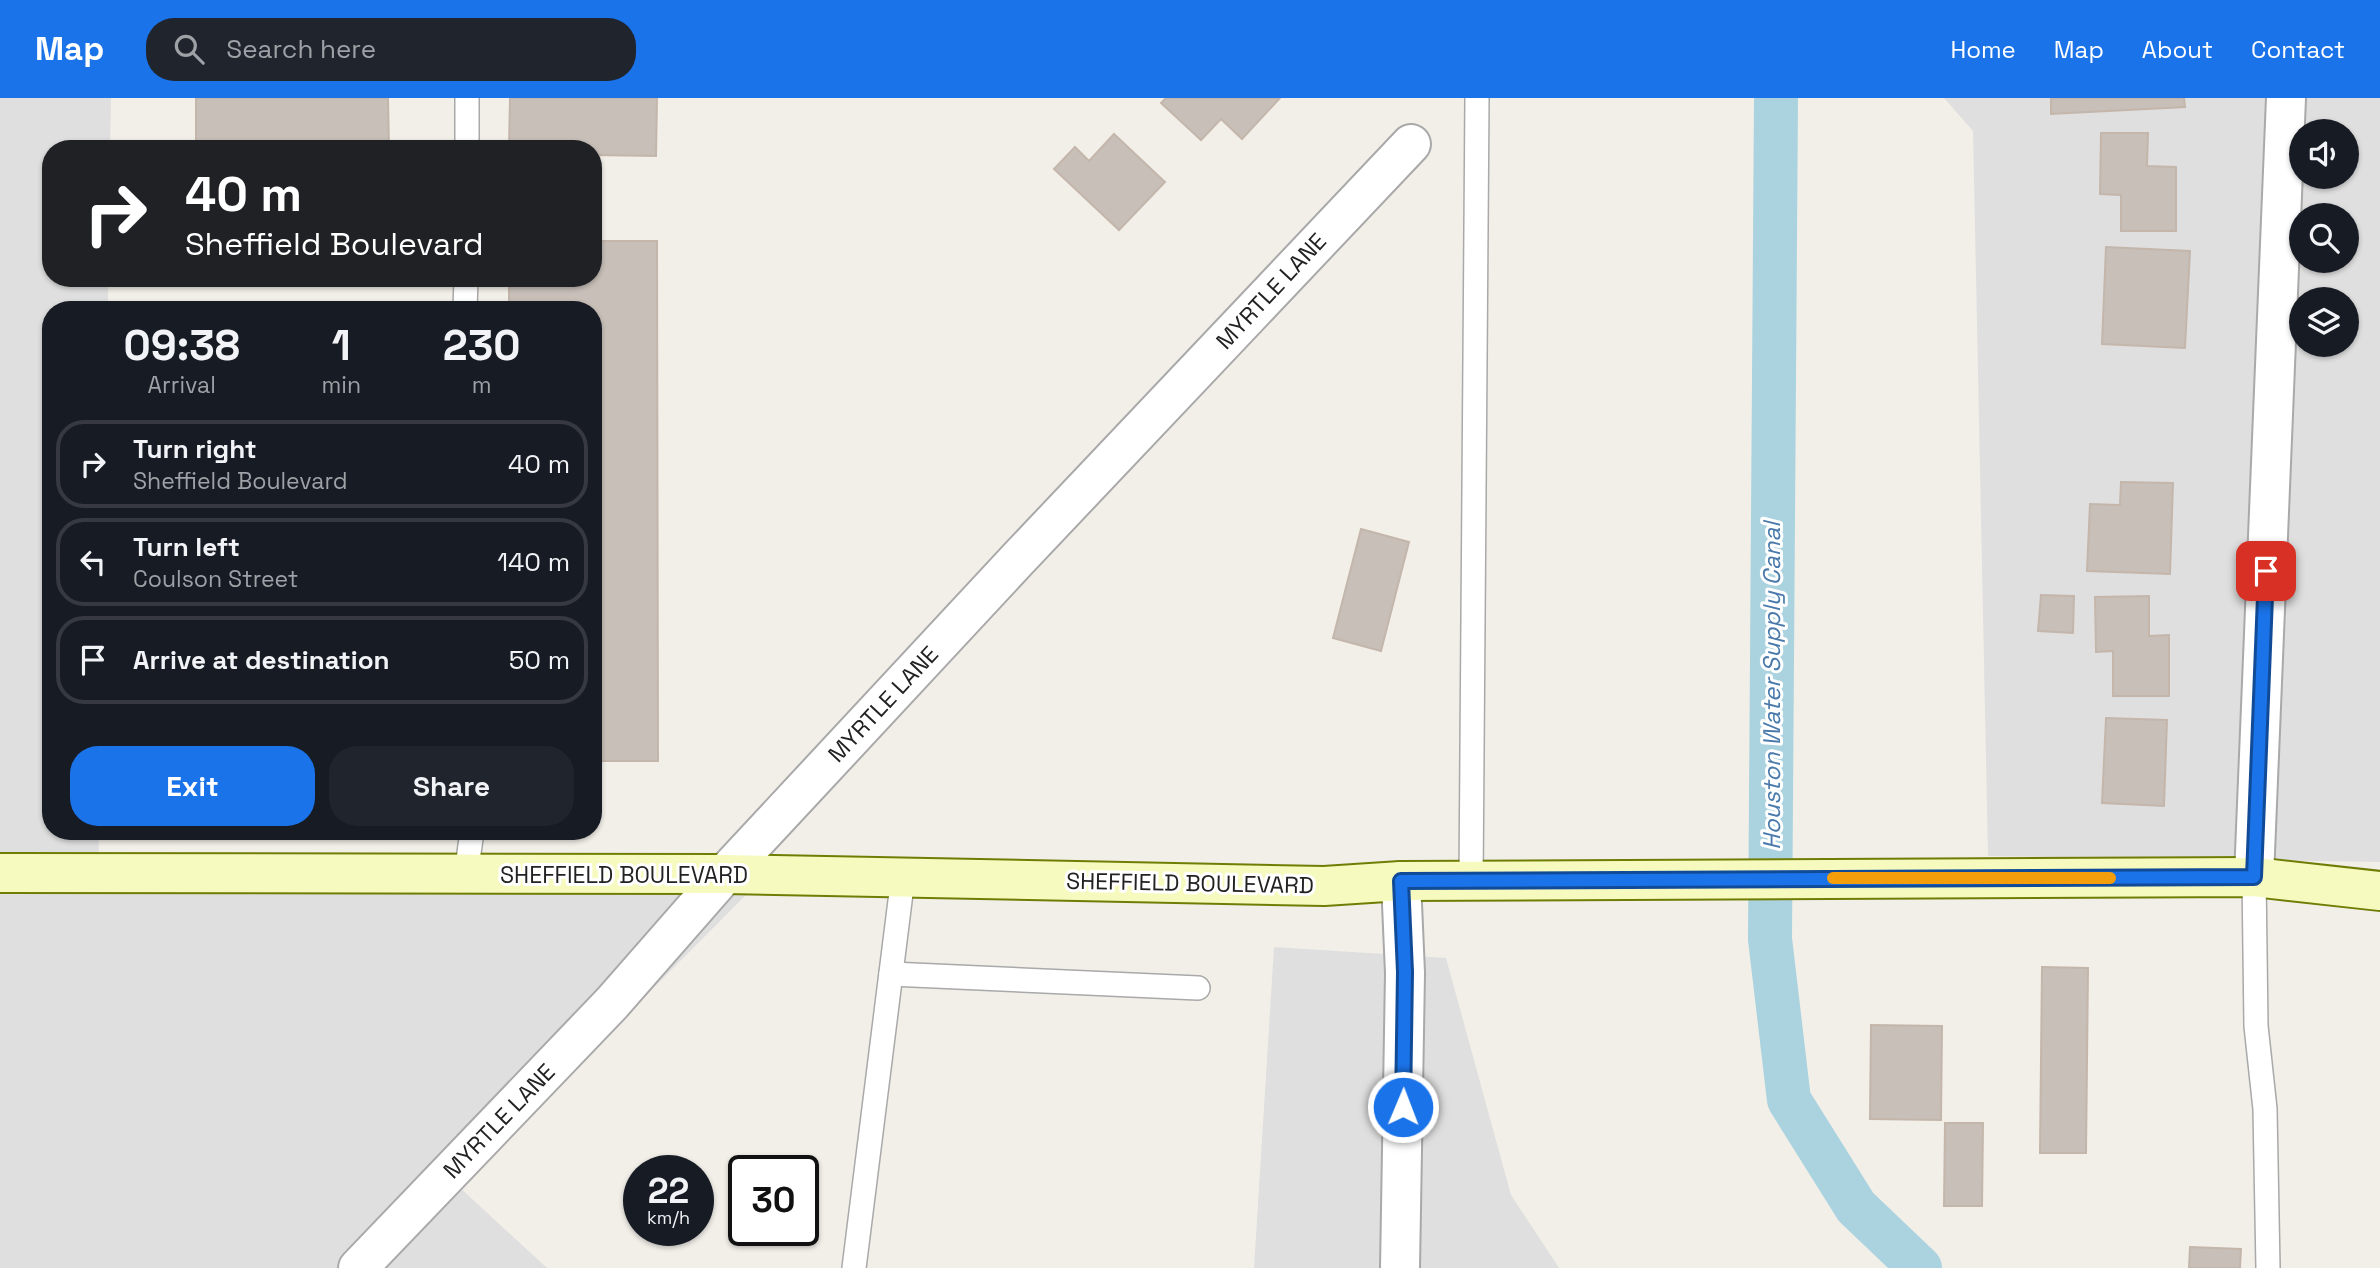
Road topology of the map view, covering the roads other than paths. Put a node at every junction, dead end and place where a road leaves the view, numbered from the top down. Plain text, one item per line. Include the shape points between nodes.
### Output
1 (467, 98) edge
2 (1477, 98) edge
3 (2286, 98) edge
4 (467, 140) edge
5 (1411, 144) dead end
6 (471, 840) edge
7 (0, 873) edge
8 (725, 874) junction
9 (466, 875) junction
10 (903, 877) junction
11 (2254, 877) junction
12 (1401, 881) junction
13 (1471, 882) junction
14 (2380, 891) edge
15 (891, 974) junction
16 (1198, 988) dead end
17 (358, 1268) edge
18 (855, 1268) edge
19 (1400, 1268) edge
20 (2268, 1268) edge

1 - 4 lane
2 - 13 lane
3 - 11 street
5 - 8 street, MYRTLE LANE
6 - 9 lane
7 - 9 street, SHEFFIELD BOULEVARD
8 - 9 street, SHEFFIELD BOULEVARD
8 - 10 street, SHEFFIELD BOULEVARD
8 - 17 street, MYRTLE LANE via 612,1003
10 - 12 street, SHEFFIELD BOULEVARD via 1324,886
10 - 15 lane
11 - 13 street, SHEFFIELD BOULEVARD
11 - 14 street, SHEFFIELD BOULEVARD
11 - 20 lane
12 - 13 street, SHEFFIELD BOULEVARD
12 - 19 street via 1405,972
15 - 16 lane
15 - 18 lane

